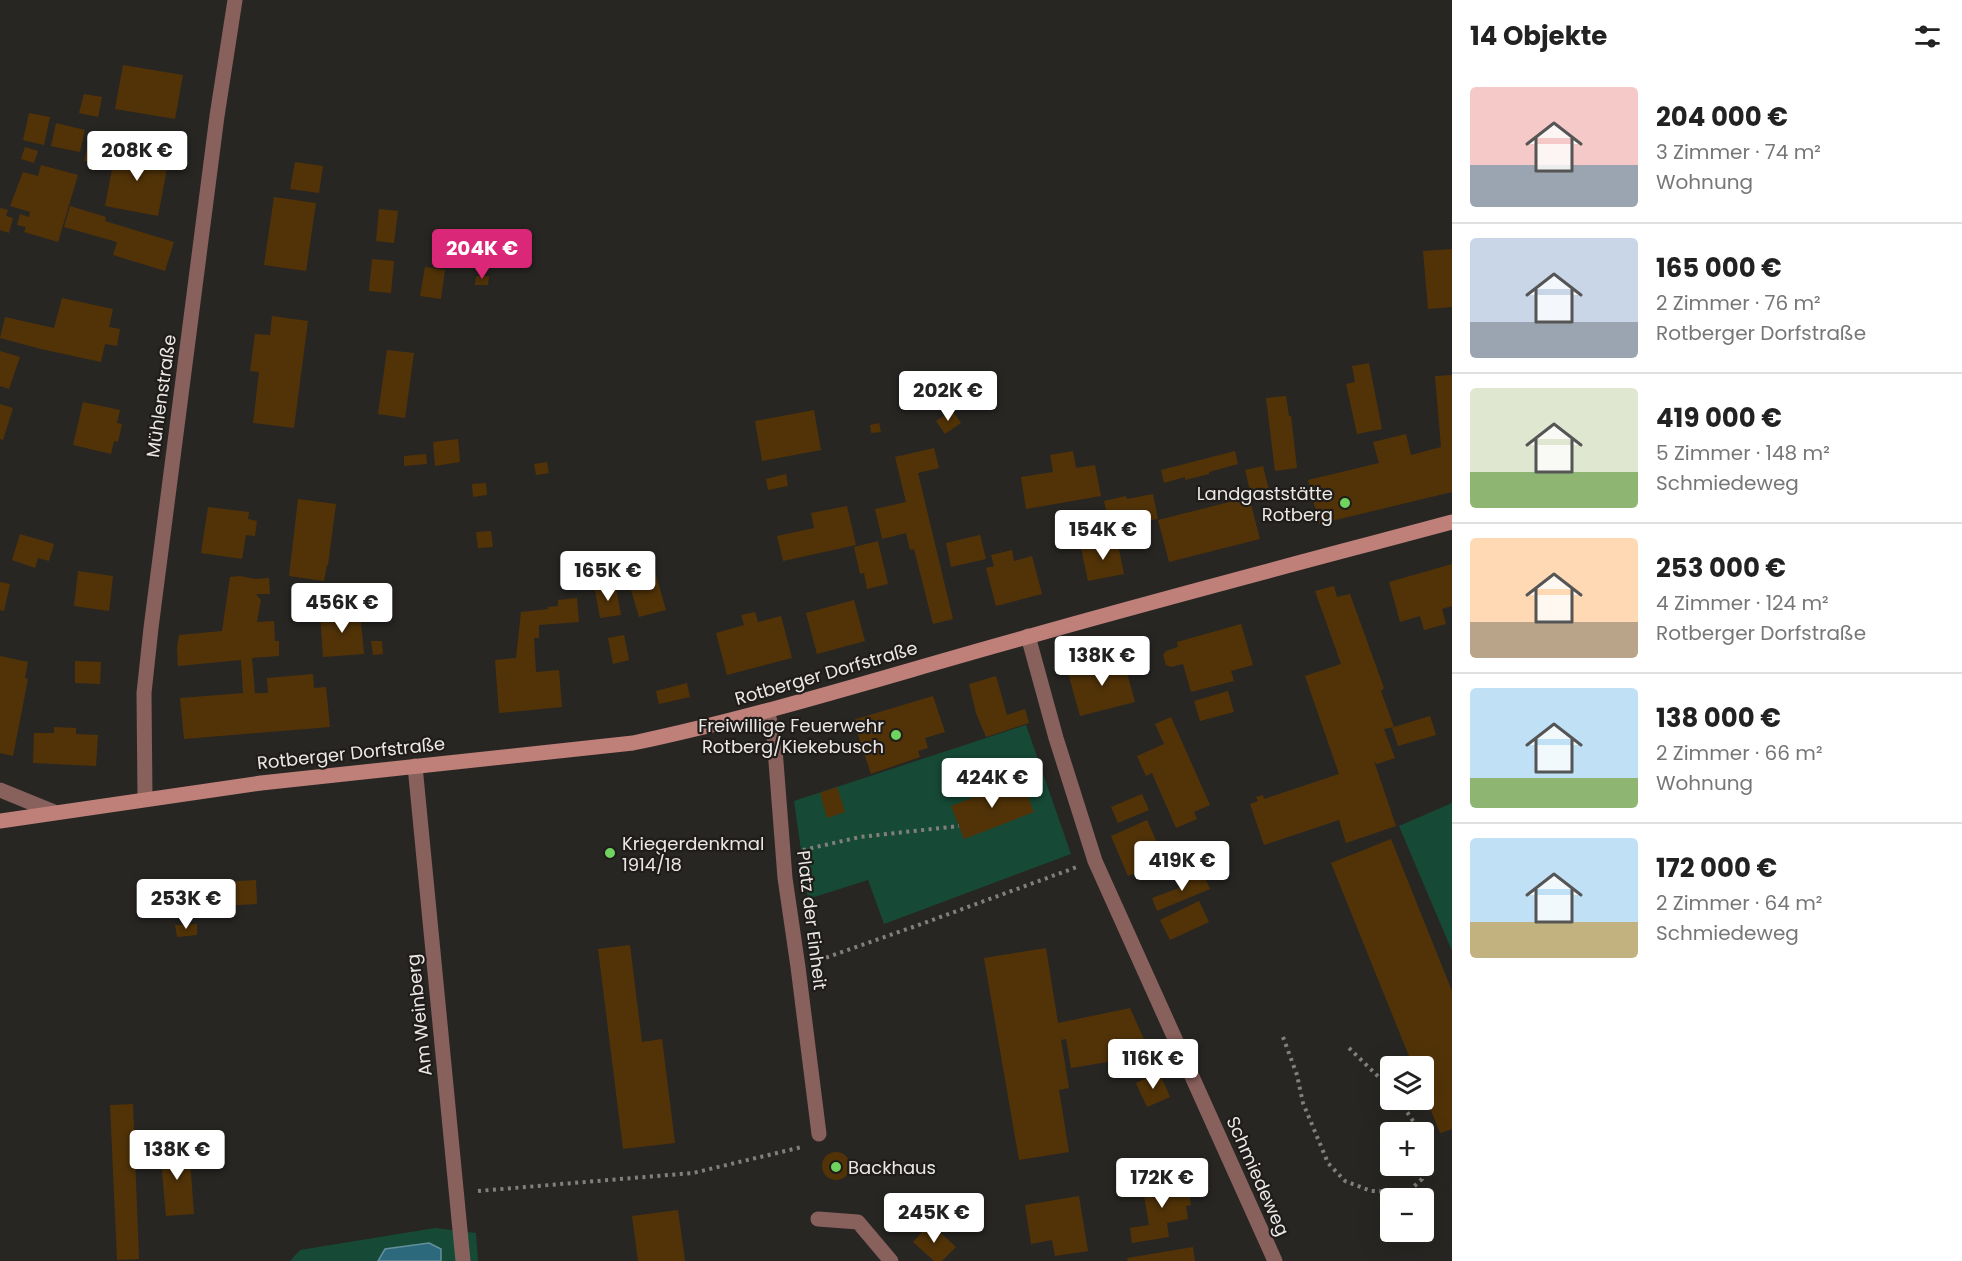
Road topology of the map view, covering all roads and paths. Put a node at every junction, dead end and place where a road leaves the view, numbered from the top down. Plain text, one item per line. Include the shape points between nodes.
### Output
1 (235, 0) edge
2 (1452, 522) edge
3 (1028, 636) junction
4 (767, 711) junction
5 (415, 766) junction
6 (0, 790) edge
7 (145, 798) junction
8 (54, 812) junction
9 (0, 821) edge
10 (959, 826) dead end
11 (783, 855) junction
12 (1095, 861) junction
13 (798, 967) junction
14 (1283, 1037) dead end
15 (1349, 1048) dead end
16 (1380, 1078) edge
17 (819, 1134) joint
18 (1422, 1176) edge
19 (456, 1193) junction
20 (818, 1219) dead end
21 (463, 1261) edge
22 (891, 1261) edge
23 (1275, 1261) edge

1 - 7 street, Mühlenstraße via 151,628 144,693
2 - 3 main road, Rotberger Dorfstraße
3 - 4 main road, Rotberger Dorfstraße
3 - 12 street, Schmiedeweg
4 - 5 main road, Rotberger Dorfstraße via 633,743
4 - 11 street, Platz der Einheit via 774,736
5 - 7 main road, Rotberger Dorfstraße
5 - 19 street, Am Weinberg
6 - 8 street
7 - 8 main road, Rotberger Dorfstraße
8 - 9 main road, Rotberger Dorfstraße
10 - 11 path via 860,837
11 - 13 street, Platz der Einheit
12 - 13 path
12 - 23 street, Schmiedeweg
13 - 17 street, Platz der Einheit
14 - 18 path via 1315,1134 1328,1163 1345,1181 1371,1191 1408,1192
15 - 16 path
17 - 19 path via 800,1149 693,1173
19 - 21 street, Am Weinberg
20 - 22 street via 858,1222

